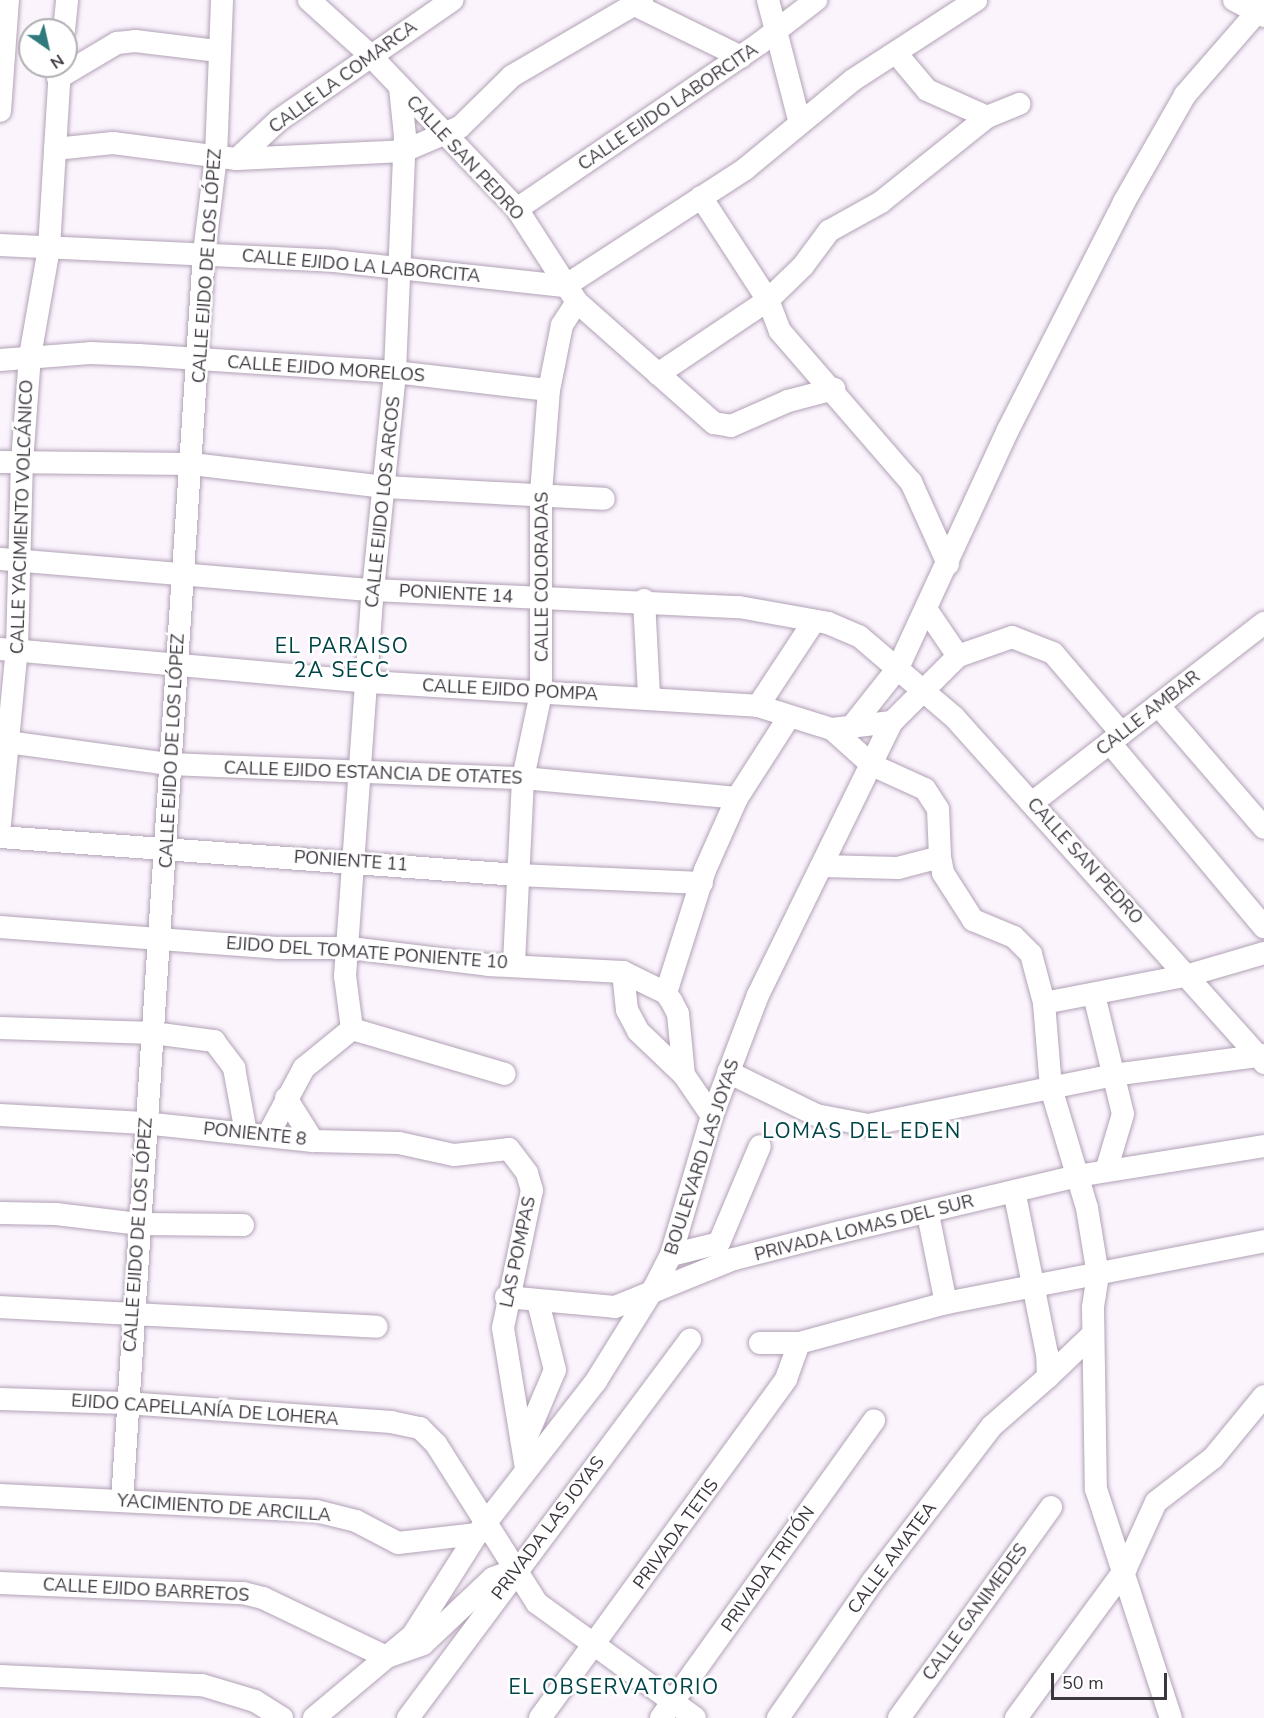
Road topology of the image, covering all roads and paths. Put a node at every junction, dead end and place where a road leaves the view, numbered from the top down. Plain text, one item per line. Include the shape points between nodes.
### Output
1 (8, 0) edge
2 (67, 0) edge
3 (222, 0) edge
4 (309, 0) edge
5 (452, 0) edge
6 (768, 0) edge
7 (816, 0) edge
8 (976, 0) edge
9 (1234, 0) edge
10 (639, 2) edge
11 (1261, 11) edge
12 (65, 18) edge
13 (777, 30) junction
14 (218, 51) junction
15 (896, 52) junction
16 (371, 56) junction
17 (741, 57) junction
18 (78, 63) edge
19 (59, 78) edge
20 (400, 88) junction
21 (1020, 104) dead end
22 (0, 111) edge
23 (987, 117) junction
24 (799, 120) junction
25 (443, 135) junction
26 (55, 149) junction
27 (404, 151) junction
28 (227, 158) junction
29 (701, 197) junction
30 (517, 209) junction
31 (0, 245) edge
32 (49, 248) junction
33 (204, 254) junction
34 (398, 267) junction
35 (571, 294) junction
36 (768, 300) junction
37 (30, 356) junction
38 (0, 360) edge
39 (200, 360) junction
40 (396, 372) junction
41 (658, 374) junction
42 (834, 389) junction
43 (549, 390) junction
44 (11, 462) edge
45 (192, 464) junction
46 (385, 488) junction
47 (541, 493) junction
48 (604, 499) dead end
49 (11, 559) edge
50 (948, 564) junction
51 (183, 576) junction
52 (373, 590) junction
53 (543, 598) junction
54 (644, 600) junction
55 (926, 609) junction
56 (814, 621) junction
57 (1264, 623) edge
58 (9, 649) edge
59 (958, 656) junction
60 (176, 667) junction
61 (897, 668) junction
62 (368, 682) junction
63 (541, 693) junction
64 (924, 693) junction
65 (649, 697) junction
66 (758, 705) junction
67 (1158, 705) junction
68 (789, 717) junction
69 (892, 722) junction
70 (842, 728) junction
71 (1116, 739) junction
72 (4, 741) edge
73 (169, 764) junction
74 (872, 765) junction
75 (361, 774) junction
76 (523, 778) junction
77 (737, 798) junction
78 (1032, 803) junction
79 (0, 824) edge
80 (1264, 828) edge
81 (0, 837) edge
82 (168, 848) junction
83 (940, 857) junction
84 (356, 861) junction
85 (822, 866) junction
86 (517, 875) junction
87 (702, 883) junction
88 (0, 927) edge
89 (1264, 927) edge
90 (159, 937) junction
91 (350, 948) junction
92 (1264, 953) edge
93 (514, 963) junction
94 (623, 972) junction
95 (1189, 975) junction
96 (666, 993) junction
97 (1094, 995) junction
98 (1044, 1002) junction
99 (0, 1028) edge
100 (352, 1029) junction
101 (153, 1032) junction
102 (1262, 1058) edge
103 (729, 1072) junction
104 (505, 1074) dead end
105 (684, 1075) junction
106 (1113, 1075) junction
107 (1051, 1088) junction
108 (286, 1098) junction
109 (0, 1115) edge
110 (712, 1116) junction
111 (144, 1123) junction
112 (246, 1133) junction
113 (268, 1135) junction
114 (313, 1141) junction
115 (760, 1146) dead end
116 (1264, 1146) edge
117 (509, 1149) joint
118 (1106, 1171) junction
119 (1077, 1176) junction
120 (1014, 1191) junction
121 (0, 1213) edge
122 (928, 1214) junction
123 (140, 1224) junction
124 (243, 1225) dead end
125 (1264, 1241) edge
126 (719, 1243) junction
127 (671, 1255) junction
128 (712, 1268) junction
129 (1098, 1275) junction
130 (1031, 1286) junction
131 (654, 1288) junction
132 (506, 1297) junction
133 (538, 1302) junction
134 (946, 1303) junction
135 (0, 1307) edge
136 (133, 1316) junction
137 (376, 1327) dead end
138 (1093, 1334) junction
139 (690, 1340) dead end
140 (760, 1343) dead end
141 (799, 1343) junction
142 (1048, 1377) junction
143 (1264, 1396) edge
144 (0, 1399) edge
145 (126, 1403) junction
146 (874, 1420) dead end
147 (524, 1443) junction
148 (526, 1468) junction
149 (0, 1495) edge
150 (471, 1499) junction
151 (122, 1501) junction
152 (502, 1501) junction
153 (1051, 1507) dead end
154 (481, 1528) junction
155 (1126, 1568) junction
156 (515, 1570) junction
157 (0, 1583) edge
158 (594, 1648) junction
159 (386, 1657) junction
160 (0, 1676) edge
161 (667, 1710) edge
162 (282, 1718) edge
163 (314, 1718) edge
164 (408, 1718) edge
165 (540, 1718) edge
166 (695, 1718) edge
167 (778, 1718) edge
168 (898, 1718) edge
169 (1016, 1718) edge
170 (1171, 1718) edge

1 - 22 street
2 - 12 street
3 - 14 street, CALLE EJIDO DE LOS LÓPEZ
4 - 16 street, CALLE SAN PEDRO
5 - 16 street, CALLE LA COMARCA
6 - 13 street
7 - 13 street, CALLE EJIDO LABORCITA
8 - 15 street
9 - 11 street
10 - 17 street
10 - 25 street via 512,76 472,117
11 - 50 street via 1185,95 1125,202 1008,430
13 - 17 street, CALLE EJIDO LABORCITA
13 - 24 street
14 - 18 street via 135,41 117,44
14 - 28 street, CALLE EJIDO DE LOS LÓPEZ
15 - 23 street via 927,90
15 - 24 street
16 - 20 street, CALLE SAN PEDRO
16 - 28 street, CALLE LA COMARCA
17 - 30 street, CALLE EJIDO LABORCITA
19 - 26 street, CALLE YACIMIENTO VOLCÁNICO
20 - 25 street, CALLE SAN PEDRO
20 - 27 street, CALLE EJIDO LOS ARCOS
21 - 23 street
23 - 36 street via 881,202 829,231 803,266
24 - 29 street via 745,169
25 - 27 street
25 - 30 street, CALLE SAN PEDRO
26 - 28 street via 113,143
26 - 32 street, CALLE YACIMIENTO VOLCÁNICO
27 - 28 street
27 - 34 street, CALLE EJIDO LOS ARCOS
28 - 33 street, CALLE EJIDO DE LOS LÓPEZ
29 - 35 street
29 - 36 street
30 - 35 street, CALLE SAN PEDRO
31 - 32 street, CALLE EJIDO LA LABORCITA
32 - 33 street, CALLE EJIDO LA LABORCITA
32 - 37 street, CALLE YACIMIENTO VOLCÁNICO
33 - 34 street, CALLE EJIDO LA LABORCITA
33 - 39 street, CALLE EJIDO DE LOS LÓPEZ
34 - 35 street, CALLE EJIDO LA LABORCITA
34 - 40 street, CALLE EJIDO LOS ARCOS
35 - 41 street, CALLE SAN PEDRO
35 - 43 street, CALLE COLORADAS
36 - 41 street
36 - 42 street via 780,331
37 - 38 street, CALLE EJIDO MORELOS
37 - 39 street, CALLE EJIDO MORELOS via 90,352
37 - 44 street, CALLE YACIMIENTO VOLCÁNICO
39 - 40 street, CALLE EJIDO MORELOS
39 - 45 street, CALLE EJIDO DE LOS LÓPEZ
40 - 43 street, CALLE EJIDO MORELOS
40 - 46 street, CALLE EJIDO LOS ARCOS
41 - 42 street, CALLE SAN PEDRO via 714,423 731,426 788,401
42 - 50 street via 911,482
43 - 47 street, CALLE COLORADAS
44 - 45 street
44 - 49 street, CALLE YACIMIENTO VOLCÁNICO
45 - 46 street
45 - 51 street, CALLE EJIDO DE LOS LÓPEZ
46 - 47 street
46 - 52 street, CALLE EJIDO LOS ARCOS
47 - 48 street
47 - 53 street, CALLE COLORADAS
49 - 51 street, PONIENTE 14
49 - 58 street, CALLE YACIMIENTO VOLCÁNICO
50 - 55 street
51 - 52 street, PONIENTE 14
51 - 60 street, CALLE EJIDO DE LOS LÓPEZ
52 - 53 street, PONIENTE 14
52 - 62 street, CALLE EJIDO LOS ARCOS
53 - 54 street, PONIENTE 14
53 - 63 street, CALLE COLORADAS
54 - 56 street, PONIENTE 14 via 739,607
54 - 65 street
55 - 59 street
55 - 61 street
56 - 61 street, PONIENTE 14 via 859,636
56 - 66 street
57 - 67 street, CALLE AMBAR
58 - 60 street, CALLE EJIDO POMPA
58 - 72 street, CALLE YACIMIENTO VOLCÁNICO
59 - 64 street
59 - 71 street via 1012,637 1042,646 1067,667
60 - 62 street, CALLE EJIDO POMPA
60 - 73 street, CALLE EJIDO DE LOS LÓPEZ
61 - 64 street, CALLE SAN PEDRO
61 - 70 street
62 - 63 street, CALLE EJIDO POMPA
62 - 75 street, CALLE EJIDO LOS ARCOS
63 - 65 street, CALLE EJIDO POMPA
63 - 76 street, CALLE COLORADAS
64 - 69 street
64 - 78 street, CALLE SAN PEDRO via 954,717
65 - 66 street, CALLE EJIDO POMPA
66 - 68 street, CALLE EJIDO POMPA
67 - 71 street, CALLE AMBAR
67 - 80 street
68 - 70 street, CALLE EJIDO POMPA
68 - 77 street
69 - 70 street, CALLE EJIDO POMPA
69 - 74 street, BOULEVARD LAS JOYAS
70 - 74 street
71 - 78 street, CALLE AMBAR
71 - 89 street
72 - 73 street, CALLE EJIDO ESTANCIA DE OTATES
72 - 79 street, CALLE YACIMIENTO VOLCÁNICO
73 - 75 street, CALLE EJIDO ESTANCIA DE OTATES
73 - 82 street, CALLE EJIDO DE LOS LÓPEZ
74 - 83 street via 925,789 938,809
74 - 85 street, BOULEVARD LAS JOYAS
75 - 76 street, CALLE EJIDO ESTANCIA DE OTATES
75 - 84 street, CALLE EJIDO LOS ARCOS
76 - 77 street, CALLE EJIDO ESTANCIA DE OTATES
76 - 86 street, CALLE COLORADAS
77 - 87 street
78 - 95 street, CALLE SAN PEDRO
81 - 82 street, PONIENTE 11
82 - 84 street, PONIENTE 11
82 - 90 street, CALLE EJIDO DE LOS LÓPEZ
83 - 85 street via 898,868
83 - 98 street via 943,873 973,920 1014,937 1031,954
84 - 86 street, PONIENTE 11
84 - 91 street, CALLE EJIDO LOS ARCOS
85 - 103 street, BOULEVARD LAS JOYAS via 759,995
86 - 87 street, PONIENTE 11
86 - 93 street, CALLE COLORADAS
87 - 96 street
88 - 90 street, EJIDO DEL TOMATE PONIENTE 10
90 - 91 street, EJIDO DEL TOMATE PONIENTE 10 via 277,948
90 - 101 street, CALLE EJIDO DE LOS LÓPEZ
91 - 93 street, EJIDO DEL TOMATE PONIENTE 10 via 488,965
91 - 100 street, CALLE EJIDO LOS ARCOS via 345,976
92 - 95 street
93 - 94 street, EJIDO DEL TOMATE PONIENTE 10
94 - 96 street, EJIDO DEL TOMATE PONIENTE 10
94 - 105 street via 627,1010 638,1031
95 - 97 street
95 - 102 street, CALLE SAN PEDRO
96 - 105 street via 678,1014
97 - 98 street
97 - 106 street
98 - 107 street
99 - 101 street
100 - 104 street
100 - 108 street via 304,1068
101 - 111 street, CALLE EJIDO DE LOS LÓPEZ
101 - 112 street via 202,1036 222,1047 234,1068
102 - 106 street
103 - 107 street via 816,1115 868,1125
103 - 110 street, BOULEVARD LAS JOYAS
105 - 110 street
106 - 107 street
106 - 118 street via 1123,1114
107 - 119 street
108 - 113 street
108 - 114 street
109 - 111 street, PONIENTE 8
110 - 127 street, BOULEVARD LAS JOYAS
111 - 112 street, PONIENTE 8
111 - 123 street, CALLE EJIDO DE LOS LÓPEZ
112 - 113 street, PONIENTE 8
113 - 114 street, PONIENTE 8
114 - 117 street, PONIENTE 8 via 399,1143 454,1155
115 - 126 street
116 - 118 street, PRIVADA LOMAS DEL SUR
117 - 132 street, LAS POMPAS via 527,1173 532,1190
118 - 119 street, PRIVADA LOMAS DEL SUR
119 - 120 street, PRIVADA LOMAS DEL SUR
119 - 129 street
120 - 122 street, PRIVADA LOMAS DEL SUR
120 - 130 street
121 - 123 street
122 - 128 street, PRIVADA LOMAS DEL SUR via 841,1232
122 - 134 street
123 - 124 street
123 - 136 street, CALLE EJIDO DE LOS LÓPEZ
125 - 129 street
126 - 127 street
126 - 128 street
127 - 131 street, BOULEVARD LAS JOYAS
128 - 131 street, PRIVADA LOMAS DEL SUR
129 - 130 street
129 - 138 street
130 - 134 street
130 - 142 street via 1047,1354
131 - 133 street, PRIVADA LOMAS DEL SUR via 615,1306
131 - 148 street, BOULEVARD LAS JOYAS via 596,1381
132 - 133 street, PRIVADA LOMAS DEL SUR
132 - 147 street, LAS POMPAS via 503,1328
133 - 147 street via 555,1370
134 - 141 street
135 - 136 street
136 - 137 street
136 - 145 street, CALLE EJIDO DE LOS LÓPEZ
138 - 142 street, CALLE AMATEA
138 - 155 street via 1096,1489
139 - 156 street, PRIVADA LAS JOYAS
140 - 141 street
141 - 158 street, PRIVADA TETIS via 786,1379
142 - 167 street, CALLE AMATEA via 1013,1405 873,1581
143 - 155 street via 1213,1458 1156,1502
144 - 145 street, EJIDO CAPELLANÍA DE LOHERA
145 - 150 street, EJIDO CAPELLANÍA DE LOHERA via 410,1425 428,1433
145 - 151 street, CALLE EJIDO DE LOS LÓPEZ
146 - 161 street, PRIVADA TRITÓN
147 - 148 street, LAS POMPAS
148 - 152 street, BOULEVARD LAS JOYAS
149 - 151 street, YACIMIENTO DE ARCILLA
150 - 152 street
150 - 154 street
151 - 154 street, YACIMIENTO DE ARCILLA via 316,1511 356,1521 398,1543
152 - 154 street, BOULEVARD LAS JOYAS
153 - 168 street, CALLE GANIMEDES
154 - 156 street
154 - 159 street, BOULEVARD LAS JOYAS via 413,1635
155 - 169 street
155 - 170 street
156 - 158 street via 537,1603
156 - 159 street via 493,1578 423,1644
156 - 164 street, PRIVADA LAS JOYAS
157 - 159 street, CALLE EJIDO BARRETOS via 243,1593 263,1598
158 - 161 street
158 - 165 street, PRIVADA TETIS
159 - 163 street, BOULEVARD LAS JOYAS
160 - 162 street via 202,1685 255,1701
161 - 166 street

